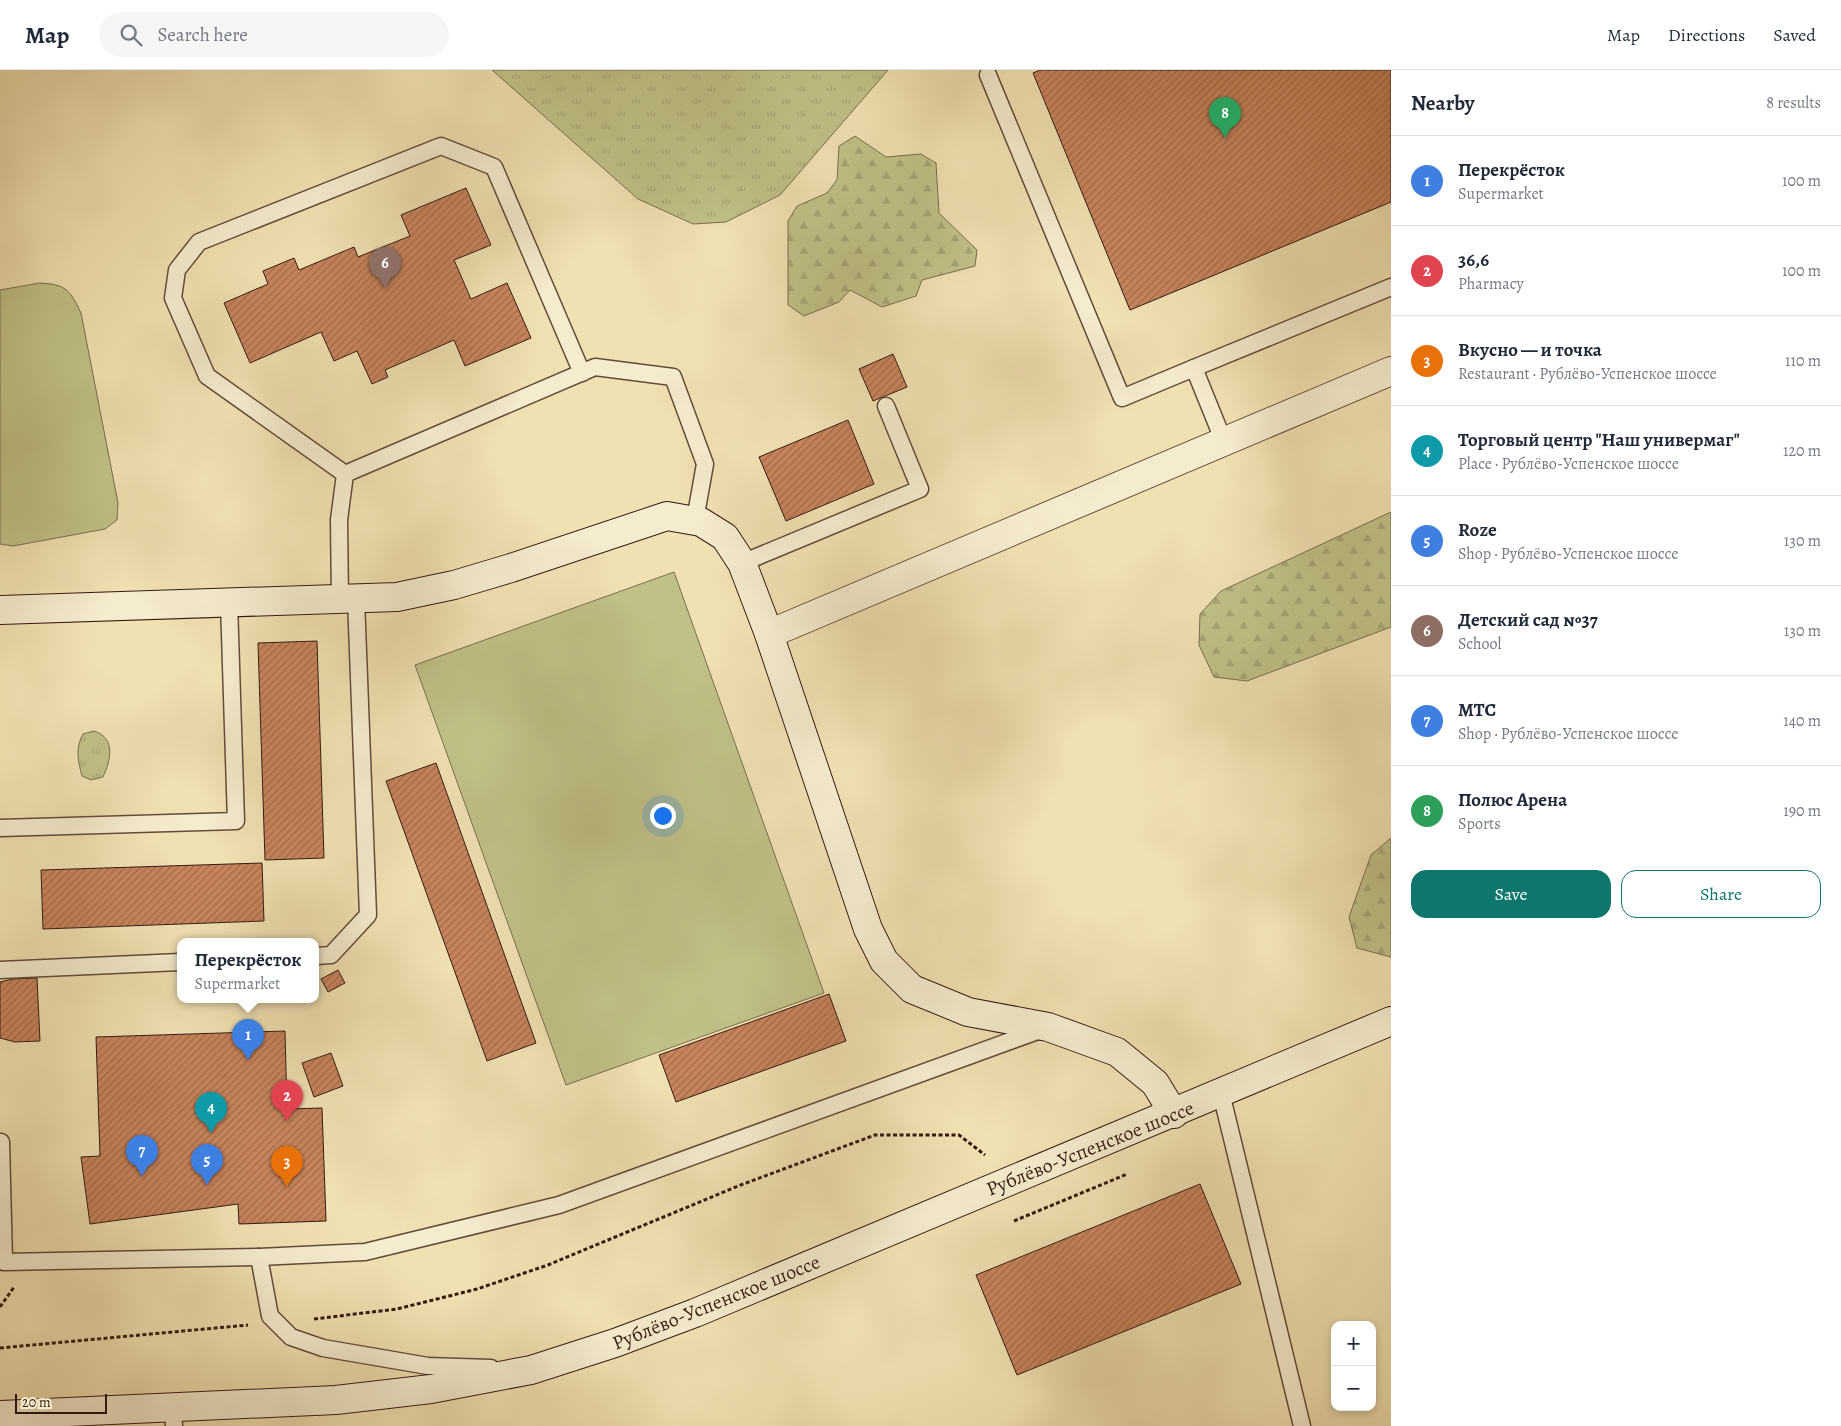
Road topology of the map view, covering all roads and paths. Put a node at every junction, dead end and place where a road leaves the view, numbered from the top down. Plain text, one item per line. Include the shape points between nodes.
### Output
1 (988, 75) dead end
2 (1391, 287) edge
3 (1194, 368) junction
4 (1391, 371) edge
5 (582, 373) junction
6 (886, 406) dead end
7 (1224, 442) junction
8 (345, 474) junction
9 (695, 520) junction
10 (742, 563) junction
11 (348, 600) junction
12 (229, 603) junction
13 (0, 610) edge
14 (769, 634) junction
15 (0, 828) edge
16 (319, 956) edge
17 (177, 962) edge
18 (0, 970) edge
19 (1391, 1022) edge
20 (1048, 1027) junction
21 (1221, 1093) junction
22 (1174, 1114) junction
23 (1, 1142) edge
24 (985, 1155) dead end
25 (1127, 1174) dead end
26 (1014, 1222) dead end
27 (259, 1257) junction
28 (277, 1323) junction
29 (0, 1348) edge
30 (531, 1370) junction
31 (0, 1414) edge
32 (174, 1417) edge
33 (1302, 1426) edge

1 - 3 lane via 1122,398
2 - 3 lane
3 - 7 lane
4 - 7 street
5 - 8 lane
5 - 8 lane via 494,167 441,146 199,242 177,270 173,298 207,376
5 - 9 lane via 595,367 673,377 705,464
6 - 10 lane via 920,489
7 - 14 street
8 - 11 lane via 339,520
9 - 10 street via 726,537
9 - 11 street via 667,516 454,585 397,597
10 - 14 street
11 - 12 street
11 - 16 lane via 368,915 331,955
12 - 13 street
12 - 15 lane via 236,821
14 - 20 street via 868,929 884,961 912,989 958,1008
17 - 18 lane
19 - 21 street, Рублёво-Успенское шоссе
20 - 22 street via 1117,1052 1155,1083
20 - 27 lane via 560,1206 365,1252
21 - 22 street, Рублёво-Успенское шоссе
21 - 33 lane
22 - 30 street, Рублёво-Успенское шоссе via 695,1313
23 - 27 lane via 4,1262
24 - 28 path via 959,1135 874,1135 738,1186 548,1265 477,1289 397,1308
25 - 26 path
27 - 28 lane via 270,1316
28 - 29 path
28 - 30 lane via 291,1337 323,1348 428,1366
30 - 32 street, Рублёво-Успенское шоссе via 431,1389
31 - 32 street, Рублёво-Успенское шоссе

